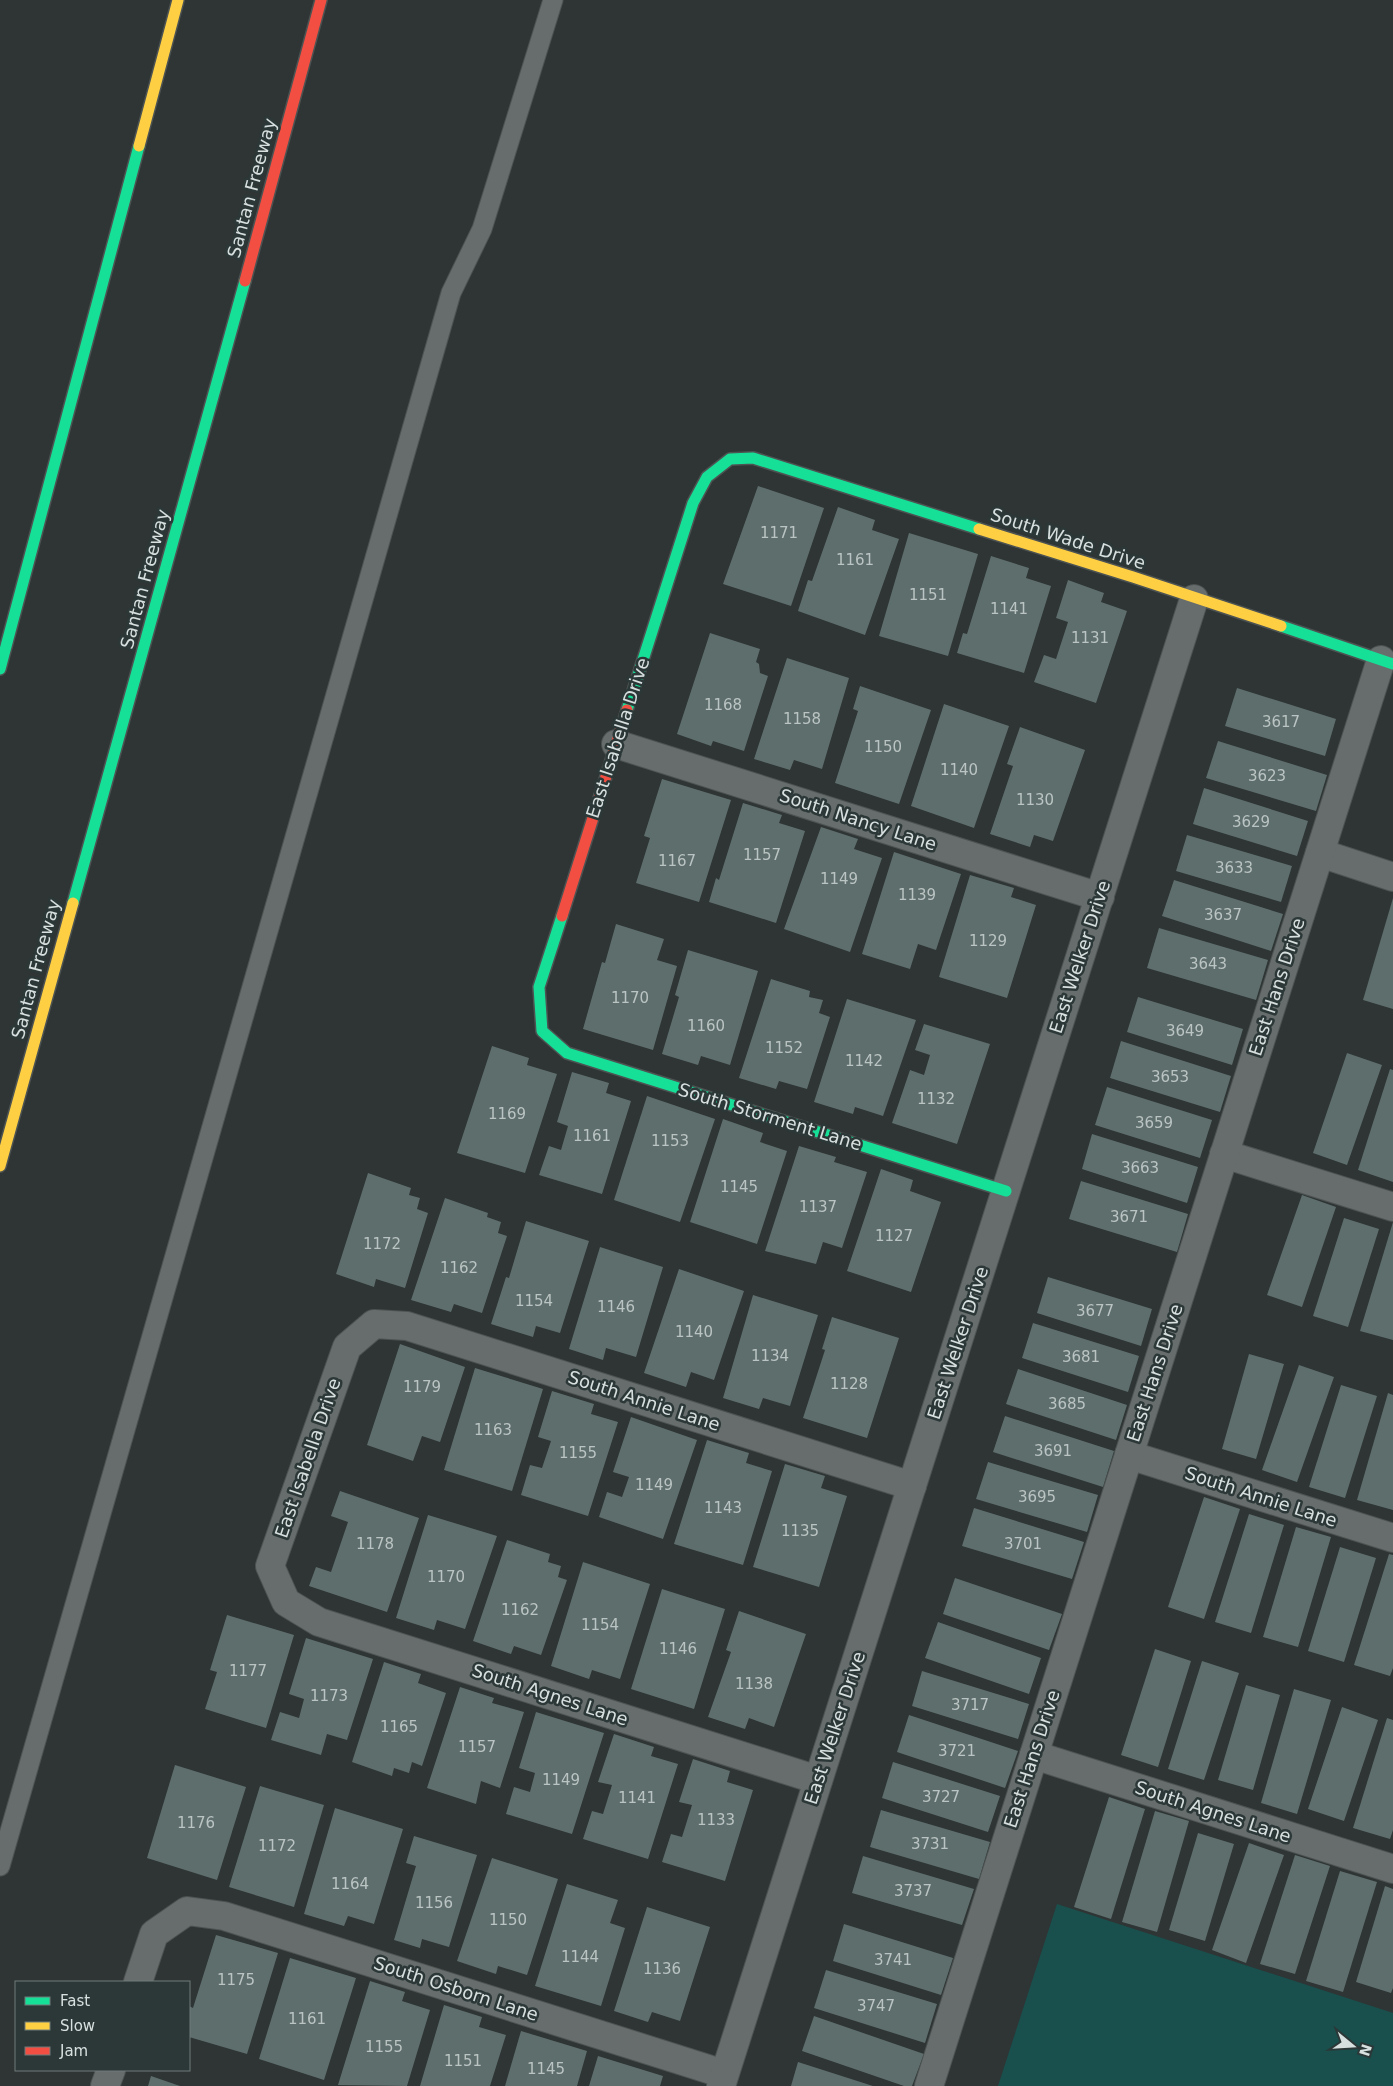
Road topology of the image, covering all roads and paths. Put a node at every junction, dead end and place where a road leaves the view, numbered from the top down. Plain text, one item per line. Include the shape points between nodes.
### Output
1 (178, 0) edge
2 (320, 0) edge
3 (328, 0) edge
4 (553, 0) edge
5 (279, 157) junction
6 (730, 459) joint
7 (1194, 599) junction
8 (1387, 662) edge
9 (0, 669) edge
10 (616, 744) junction
11 (1320, 853) junction
12 (1393, 877) edge
13 (1100, 897) junction
14 (542, 1031) joint
15 (1224, 1154) junction
16 (0, 1166) edge
17 (1006, 1191) junction
18 (1393, 1207) edge
19 (374, 1324) joint
20 (1129, 1455) junction
21 (912, 1486) junction
22 (1393, 1538) edge
23 (286, 1602) joint
24 (1034, 1755) junction
25 (818, 1780) junction
26 (0, 1866) edge
27 (1393, 1869) edge
28 (138, 1981) edge
29 (111, 2071) edge
30 (723, 2080) edge
31 (106, 2086) edge
32 (929, 2086) edge

1 - 9 main road
2 - 5 main road, Santan Freeway
3 - 5 main road
4 - 26 lane via 482,229 451,293
5 - 16 main road, Santan Freeway
6 - 7 main road, South Wade Drive via 752,458
6 - 10 main road, East Isabella Drive via 707,477 693,503
7 - 8 main road, South Wade Drive
7 - 13 street, East Welker Drive
8 - 11 street, East Hans Drive
10 - 13 street, South Nancy Lane
10 - 14 main road, East Isabella Drive via 539,987
11 - 12 street
11 - 15 street, East Hans Drive
13 - 17 street, East Welker Drive
14 - 17 main road, South Storment Lane via 567,1053
15 - 18 street
15 - 20 street, East Hans Drive
17 - 21 street, East Welker Drive
19 - 21 street, South Annie Lane via 408,1326
19 - 23 street, East Isabella Drive via 347,1347 270,1566
20 - 22 street, South Annie Lane
20 - 24 street, East Hans Drive
21 - 25 street, East Welker Drive
23 - 25 street, South Agnes Lane via 319,1622
24 - 27 street, South Agnes Lane
24 - 32 street, East Hans Drive
25 - 30 street, East Welker Drive
28 - 30 street, South Osborn Lane via 154,1934 187,1911 224,1916
29 - 31 street

